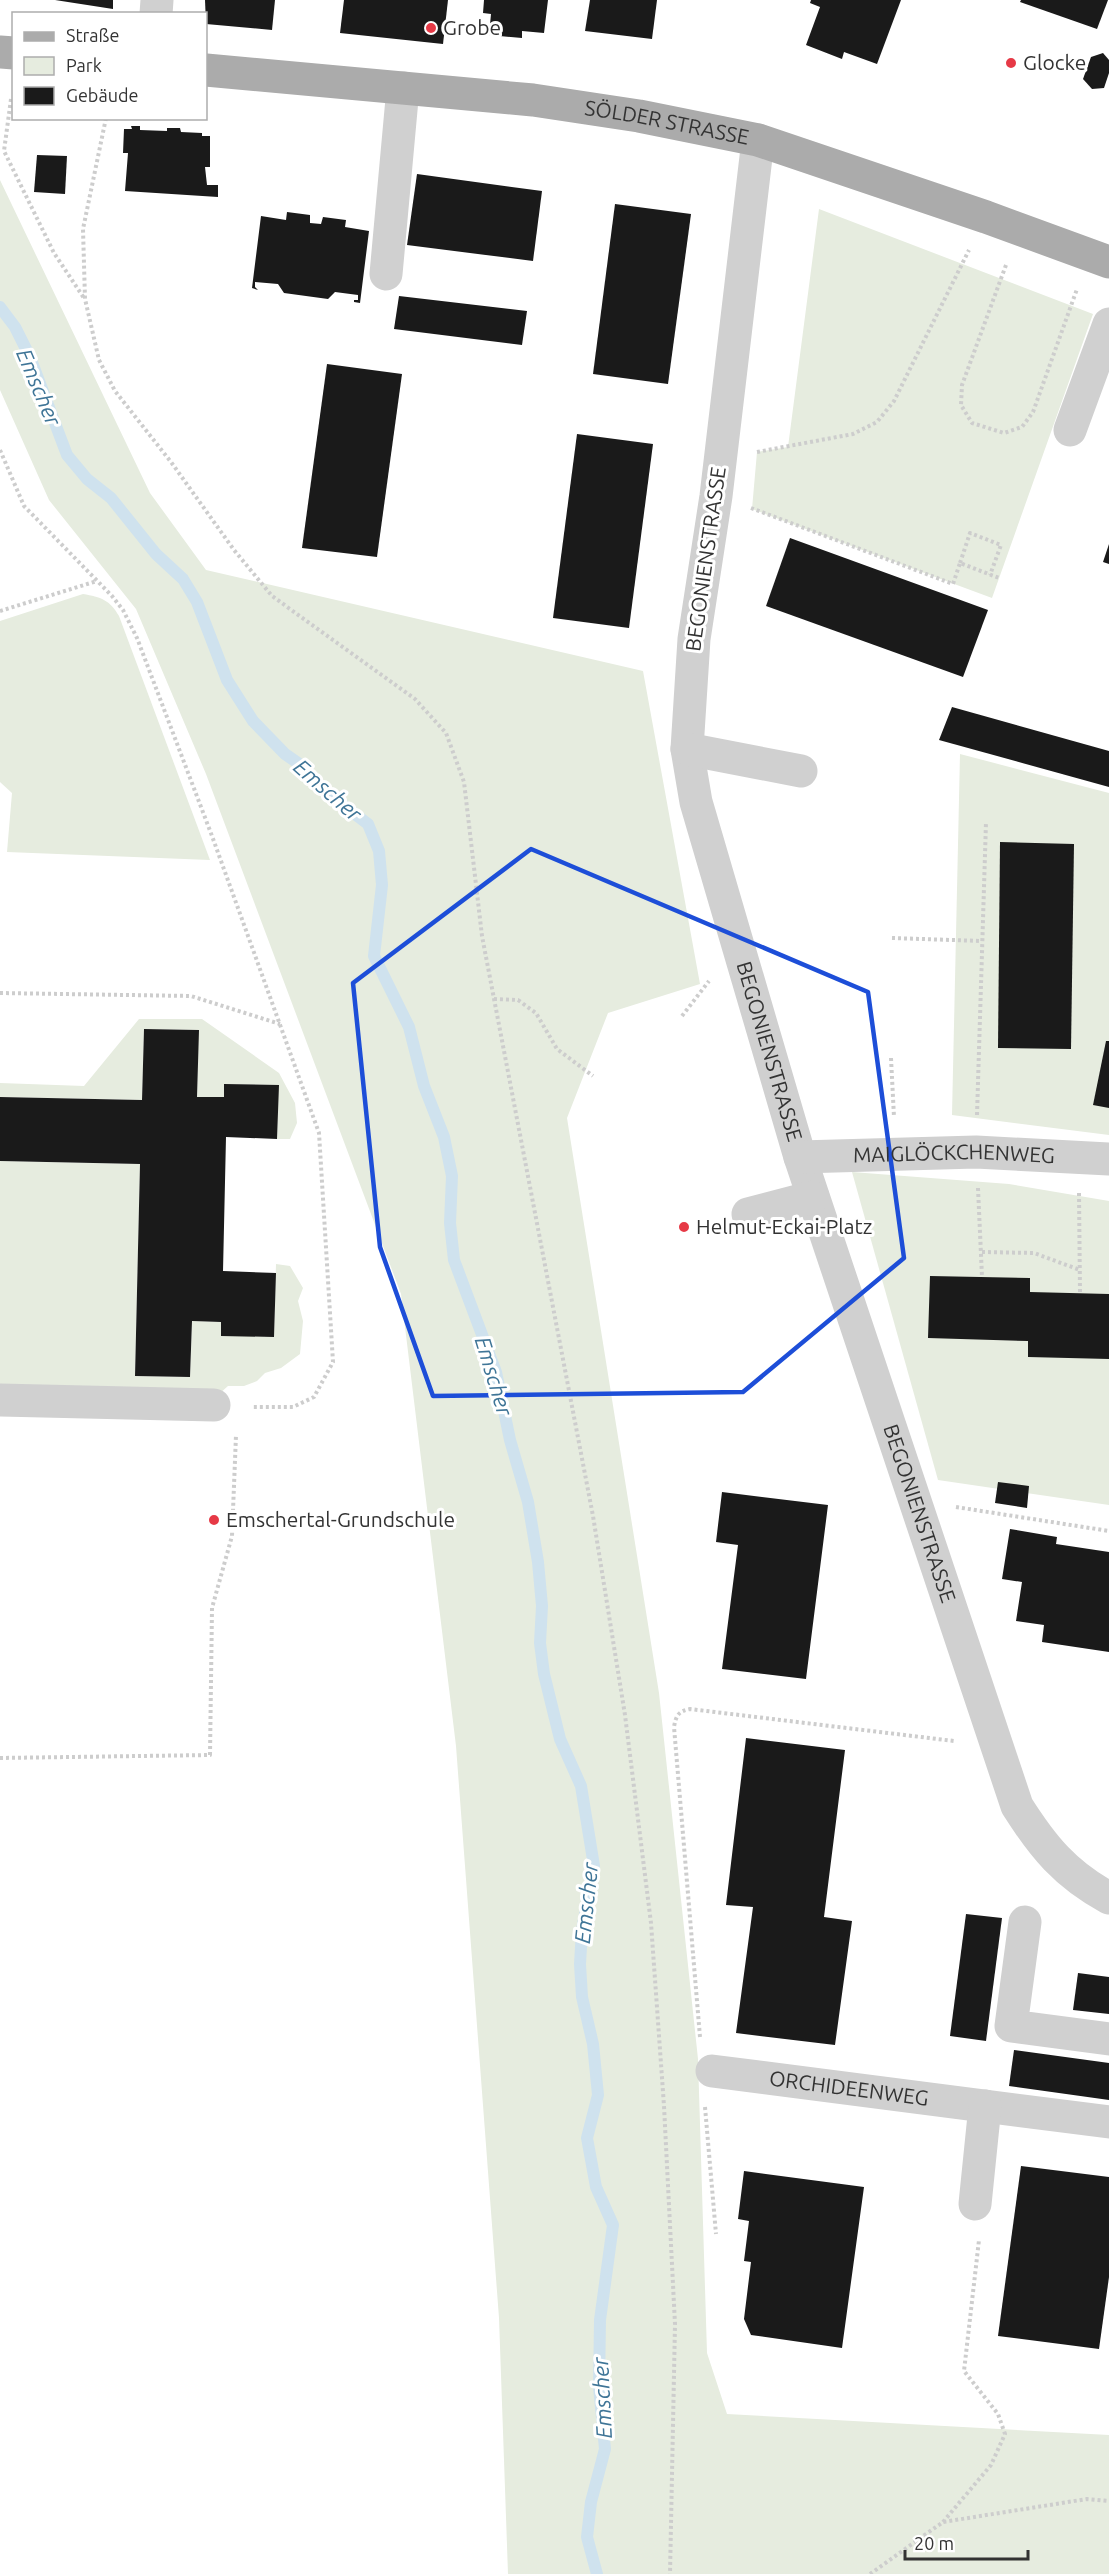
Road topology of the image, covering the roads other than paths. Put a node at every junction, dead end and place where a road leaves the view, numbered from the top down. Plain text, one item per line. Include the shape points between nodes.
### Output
1 (207, 70) edge
2 (403, 88) junction
3 (758, 140) junction
4 (1099, 258) edge
5 (386, 274) dead end
6 (1109, 324) edge
7 (1070, 430) dead end
8 (687, 749) junction
9 (801, 771) dead end
10 (800, 1157) junction
11 (1094, 1158) edge
12 (813, 1197) junction
13 (748, 1214) dead end
14 (0, 1400) edge
15 (225, 1406) road end
16 (1109, 1898) edge
17 (1025, 1922) dead end
18 (1109, 2039) edge
19 (706, 2058) road end
20 (985, 2106) junction
21 (1109, 2122) edge
22 (975, 2204) road end

1 - 2 main road, SÖLDER STRASSE
2 - 3 main road, SÖLDER STRASSE via 545,101
2 - 5 street
3 - 4 main road, SÖLDER STRASSE
3 - 8 street, BEGONIENSTRASSE via 716,496 694,639
6 - 7 street
8 - 9 street
8 - 10 street, BEGONIENSTRASSE via 696,802
10 - 11 street, MAIGLÖCKCHENWEG via 976,1152
10 - 12 street, BEGONIENSTRASSE
12 - 13 street
12 - 16 street, BEGONIENSTRASSE via 1017,1806 1064,1869
14 - 15 street
17 - 18 street via 1011,2026
19 - 20 street, ORCHIDEENWEG
20 - 21 street, ORCHIDEENWEG
20 - 22 street

